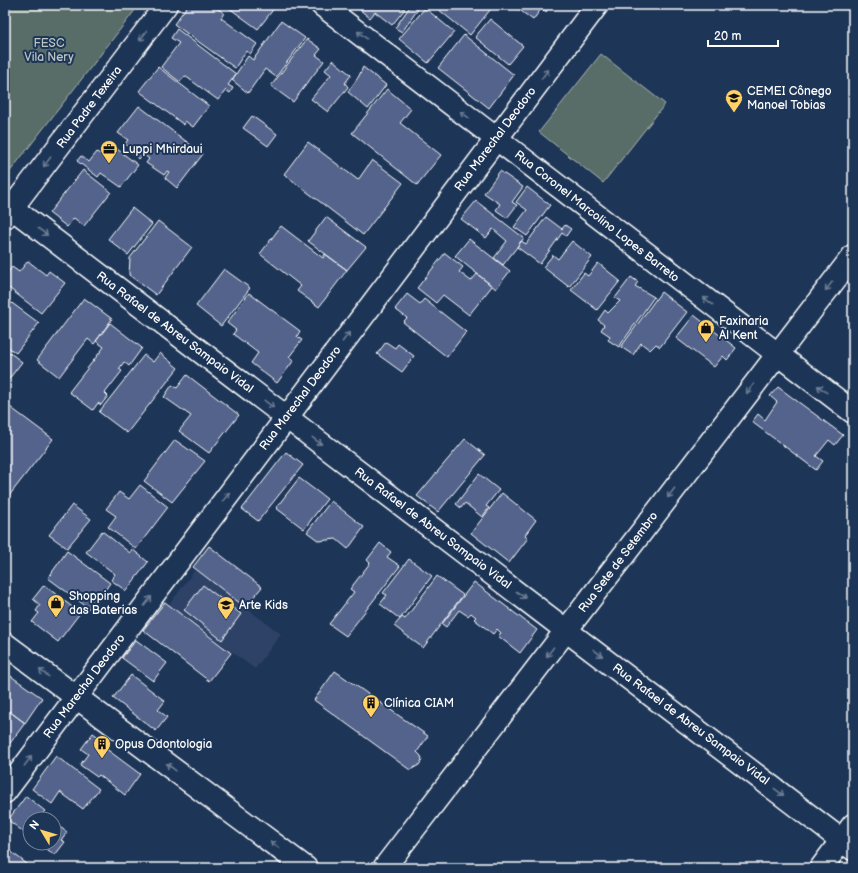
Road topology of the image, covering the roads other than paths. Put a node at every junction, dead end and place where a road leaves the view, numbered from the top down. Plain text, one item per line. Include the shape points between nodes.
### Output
1 (166, 5) edge
2 (322, 5) edge
3 (597, 5) edge
4 (496, 138) junction
5 (8, 213) edge
6 (853, 256) edge
7 (777, 354) junction
8 (853, 412) edge
9 (286, 417) junction
10 (567, 629) junction
11 (5, 644) edge
12 (76, 697) junction
13 (5, 792) edge
14 (849, 838) edge
15 (306, 868) edge
16 (384, 868) edge
17 (821, 868) edge

1 -> 5 street, Rua Padre Texeira
4 -> 2 street, Rua Coronel Marcolino Lopes Barreto
4 -> 3 street, Rua Marechal Deodoro
7 -> 4 street, Rua Coronel Marcolino Lopes Barreto
9 -> 4 street, Rua Marechal Deodoro
5 -> 9 street, Rua Rafael de Abreu Sampaio Vidal
6 -> 7 street, Rua Sete de Setembro
8 -> 7 street, Rua Coronel Marcolino Lopes Barreto
7 -> 10 street, Rua Sete de Setembro
9 -> 10 street, Rua Rafael de Abreu Sampaio Vidal
12 -> 9 street, Rua Marechal Deodoro
10 -> 14 street, Rua Rafael de Abreu Sampaio Vidal
10 -> 16 street, Rua Sete de Setembro
12 -> 11 street
13 -> 12 street, Rua Marechal Deodoro
15 -> 12 street
14 - 17 street

